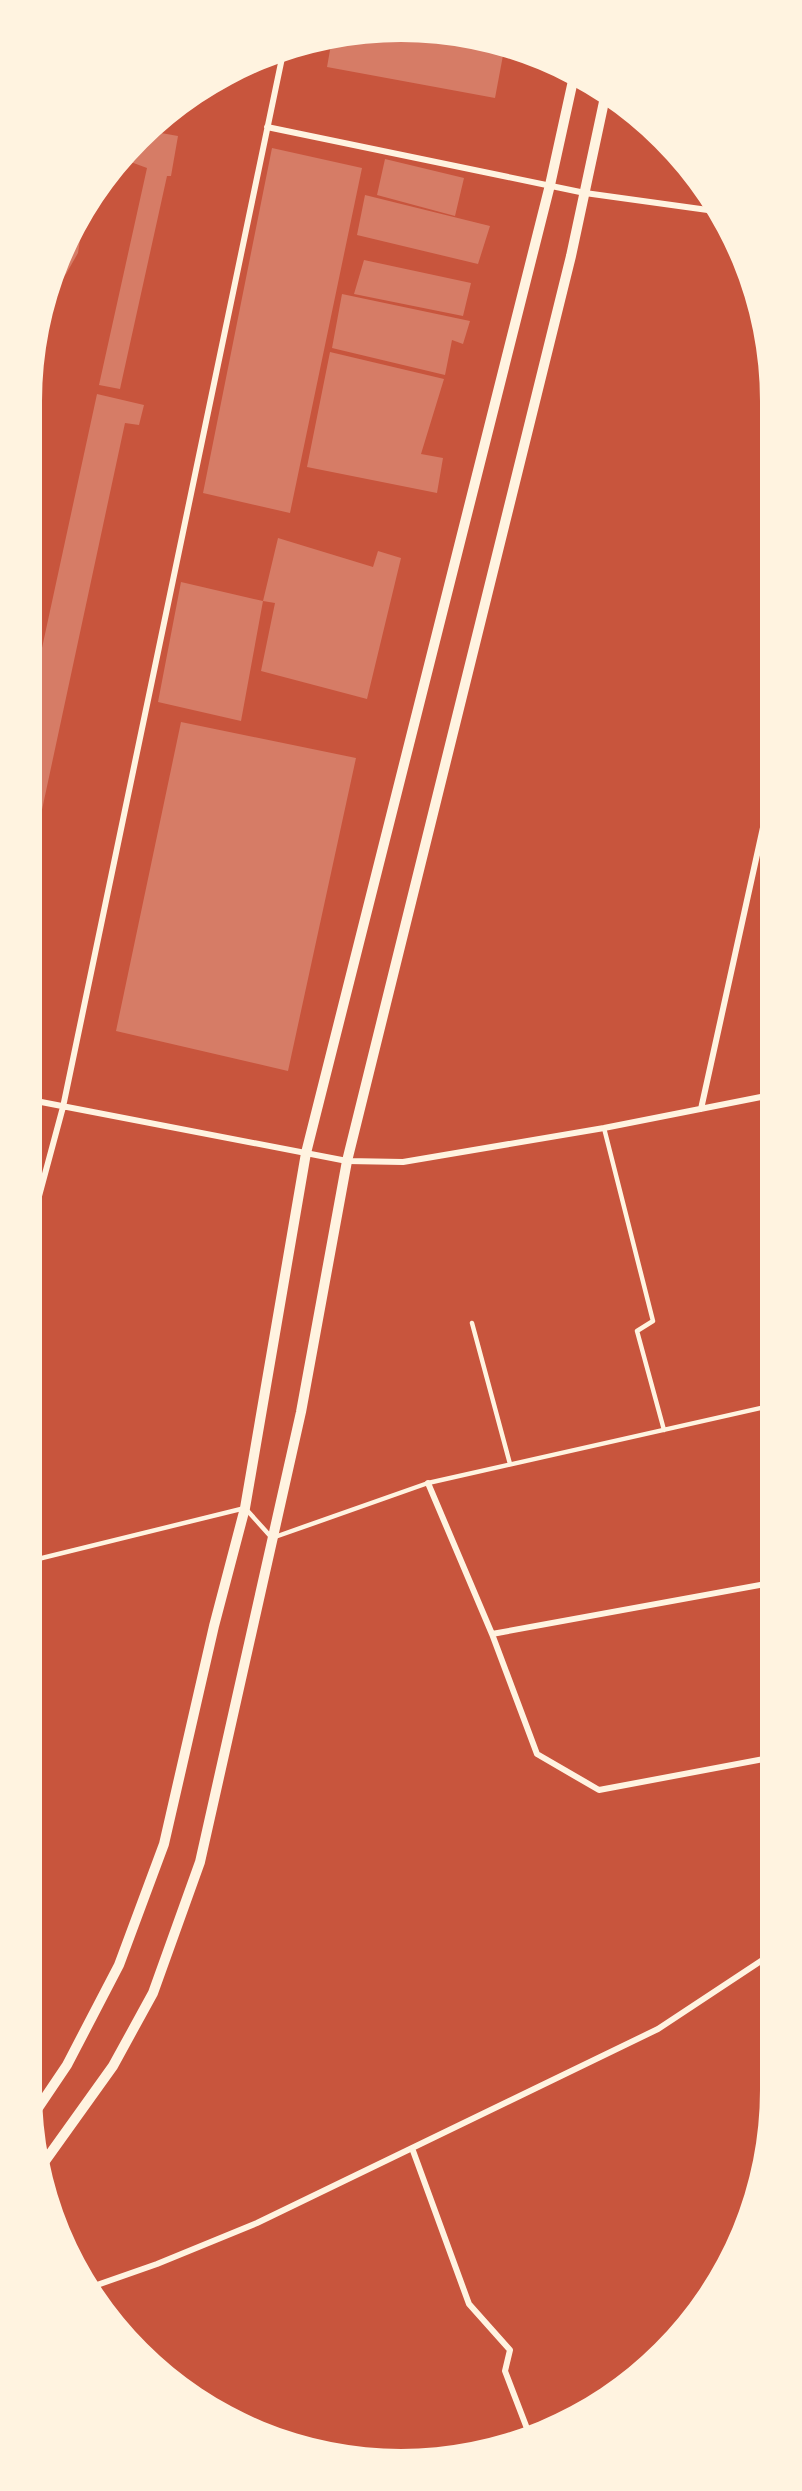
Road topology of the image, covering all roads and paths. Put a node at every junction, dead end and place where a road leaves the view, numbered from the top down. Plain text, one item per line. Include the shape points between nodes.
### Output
1 (281, 63) edge
2 (572, 86) edge
3 (603, 105) edge
4 (267, 127) junction
5 (550, 185) junction
6 (585, 193) junction
7 (704, 209) edge
8 (760, 841) edge
9 (760, 1097) edge
10 (42, 1102) edge
11 (63, 1107) junction
12 (701, 1109) junction
13 (604, 1128) junction
14 (306, 1153) junction
15 (347, 1161) junction
16 (42, 1185) edge
17 (472, 1323) dead end
18 (760, 1408) edge
19 (664, 1430) junction
20 (510, 1464) junction
21 (428, 1483) junction
22 (245, 1508) junction
23 (272, 1538) junction
24 (42, 1558) edge
25 (760, 1585) edge
26 (492, 1634) junction
27 (760, 1760) edge
28 (760, 1962) edge
29 (43, 2102) edge
30 (412, 2148) junction
31 (48, 2156) edge
32 (100, 2284) edge
33 (526, 2426) edge

1 - 4 street
2 - 5 street
3 - 6 street
4 - 5 street
4 - 11 street
5 - 6 street
5 - 14 street
6 - 7 street
6 - 15 street
8 - 12 street
9 - 12 street
10 - 11 street
11 - 14 street
11 - 16 street
12 - 13 street
13 - 15 street via 403,1162
13 - 19 lane via 653,1321 637,1331
14 - 15 street
14 - 22 street
15 - 23 street via 301,1412
17 - 20 lane
18 - 19 lane
19 - 20 lane
20 - 21 lane
21 - 23 lane
21 - 26 street
22 - 23 lane
22 - 24 lane
22 - 29 street via 164,1844 119,1965 68,2065
23 - 31 street via 200,1862 153,1993 113,2066
25 - 26 street
26 - 27 street via 537,1754 599,1790
28 - 30 street via 657,2029
30 - 32 street via 257,2223
30 - 33 street via 469,2304 510,2350 505,2371

